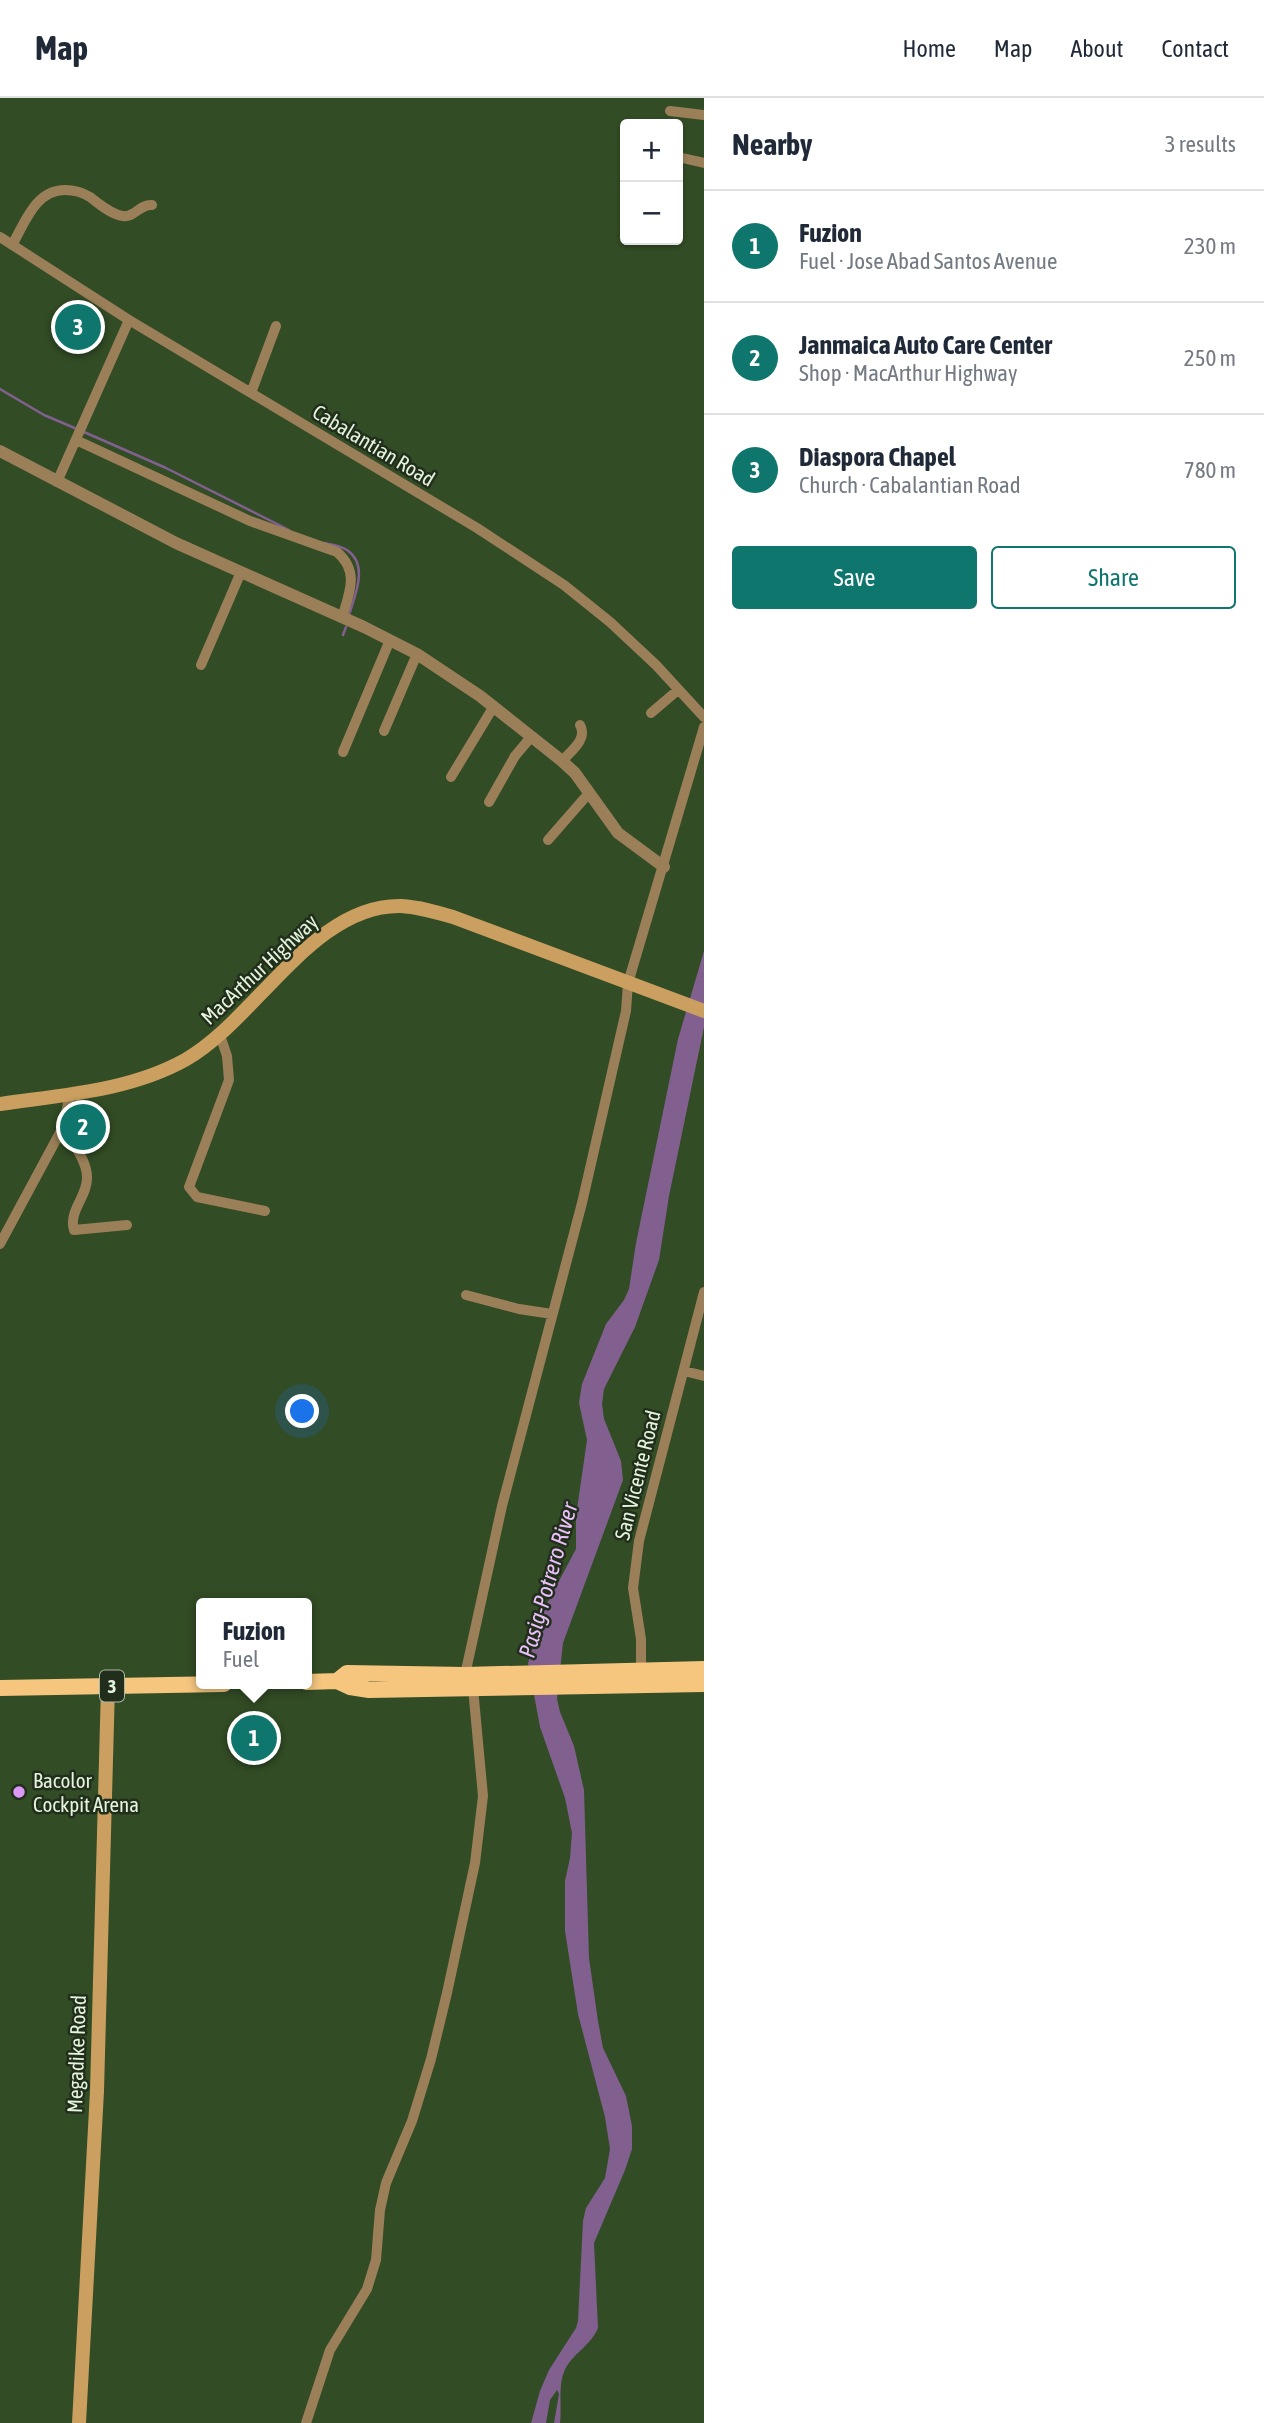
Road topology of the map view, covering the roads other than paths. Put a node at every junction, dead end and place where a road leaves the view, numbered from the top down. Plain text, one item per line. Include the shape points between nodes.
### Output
1 (670, 111) dead end
2 (704, 115) edge
3 (683, 158) edge
4 (704, 163) edge
5 (152, 205) dead end
6 (0, 237) edge
7 (12, 245) junction
8 (129, 320) junction
9 (276, 326) dead end
10 (251, 393) junction
11 (77, 437) junction
12 (0, 452) edge
13 (57, 482) junction
14 (241, 572) junction
15 (342, 618) junction
16 (390, 640) junction
17 (417, 654) junction
18 (201, 665) dead end
19 (678, 690) junction
20 (494, 706) junction
21 (651, 713) dead end
22 (704, 717) edge
23 (580, 725) dead end
24 (704, 727) edge
25 (384, 731) dead end
26 (531, 737) junction
27 (343, 752) dead end
28 (562, 761) junction
29 (451, 776) dead end
30 (589, 793) junction
31 (489, 802) dead end
32 (548, 839) dead end
33 (664, 867) junction
34 (631, 984) junction
35 (704, 1012) edge
36 (220, 1035) junction
37 (70, 1094) junction
38 (0, 1104) edge
39 (63, 1127) junction
40 (265, 1210) dead end
41 (127, 1225) dead end
42 (0, 1244) edge
43 (704, 1292) edge
44 (466, 1295) dead end
45 (552, 1314) junction
46 (684, 1371) junction
47 (704, 1376) edge
48 (704, 1669) edge
49 (636, 1676) junction
50 (312, 1682) edge
51 (474, 1682) junction
52 (196, 1684) edge
53 (704, 1684) edge
54 (108, 1686) junction
55 (0, 1688) edge
56 (79, 2423) edge
57 (306, 2423) edge

1 - 2 street
3 - 4 street
5 - 7 street via 126,217 84,194 55,190 36,204
6 - 7 street, Cabalantian Road
7 - 8 street, Cabalantian Road
8 - 10 street, Cabalantian Road
8 - 11 street
9 - 10 street
10 - 19 street, Cabalantian Road via 564,585 610,622
11 - 13 street
11 - 15 street via 276,533 337,552 351,568
12 - 13 street
13 - 14 street
14 - 15 street
14 - 18 street
15 - 16 street
16 - 17 street
16 - 27 street
17 - 20 street
17 - 25 street
19 - 21 street
19 - 22 street, Cabalantian Road
20 - 26 street
20 - 29 street
23 - 28 street via 581,739
24 - 33 street
26 - 28 street
26 - 31 street
28 - 30 street
30 - 32 street
30 - 33 street via 618,834
33 - 34 street
34 - 35 main road, MacArthur Highway
34 - 36 main road, MacArthur Highway via 453,917 399,906 352,917 323,935
34 - 45 street
36 - 37 main road, MacArthur Highway via 161,1072
36 - 40 street via 229,1080 189,1186 197,1197
37 - 38 main road, MacArthur Highway
37 - 39 street
39 - 41 street via 87,1175 73,1216 74,1230
39 - 42 street
43 - 46 street, San Vicente Road
44 - 45 street
45 - 51 street via 502,1506
46 - 47 street
46 - 49 street, San Vicente Road via 639,1541 633,1588 641,1639
48 - 49 highway
49 - 51 highway
49 - 53 highway
50 - 51 highway via 337,1681 369,1690
51 - 57 street via 483,1796 475,1863 447,1993 412,2120 386,2183 376,2260 367,2289 330,2350
52 - 54 highway, 3
54 - 55 highway, 3
54 - 56 main road, Megadike Road via 97,2091

